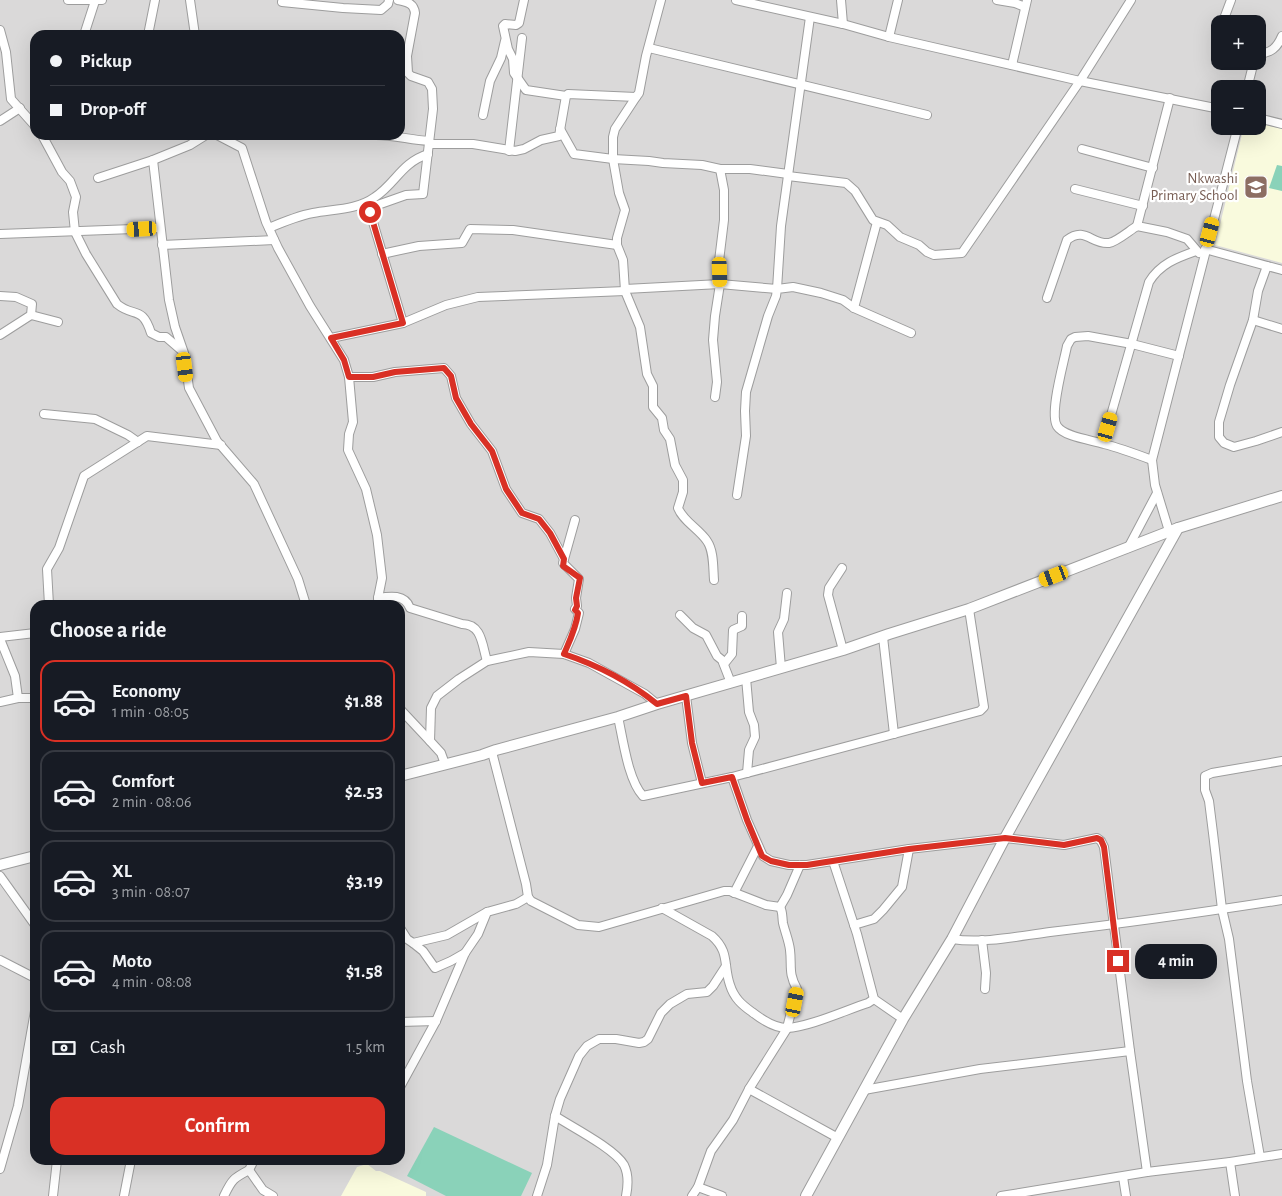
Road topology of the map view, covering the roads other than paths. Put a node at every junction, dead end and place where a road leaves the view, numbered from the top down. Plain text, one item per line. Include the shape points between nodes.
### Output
1 (68, 0) edge
2 (98, 0) edge
3 (155, 0) edge
4 (190, 0) edge
5 (389, 0) edge
6 (398, 0) edge
7 (524, 0) edge
8 (661, 0) edge
9 (736, 0) edge
10 (841, 0) edge
11 (898, 0) edge
12 (996, 0) edge
13 (1131, 0) edge
14 (1231, 0) edge
15 (749, 1) edge
16 (282, 2) dead end
17 (1026, 3) edge
18 (1225, 15) edge
19 (810, 16) junction
20 (843, 24) junction
21 (0, 30) edge
22 (86, 30) edge
23 (149, 30) edge
24 (194, 30) edge
25 (1282, 36) edge
26 (889, 37) junction
27 (522, 38) dead end
28 (506, 39) junction
29 (648, 48) junction
30 (1266, 53) edge
31 (1012, 65) junction
32 (517, 78) junction
33 (1080, 81) junction
34 (800, 84) junction
35 (566, 96) junction
36 (636, 97) junction
37 (1170, 98) junction
38 (1211, 107) edge
39 (20, 108) junction
40 (483, 115) dead end
41 (927, 115) dead end
42 (30, 120) edge
43 (1266, 120) edge
44 (0, 121) edge
45 (1282, 124) edge
46 (560, 129) junction
47 (1236, 135) edge
48 (405, 139) edge
49 (45, 140) edge
50 (198, 140) edge
51 (227, 140) edge
52 (429, 142) junction
53 (1082, 149) dead end
54 (508, 150) junction
55 (428, 154) junction
56 (612, 159) junction
57 (153, 160) junction
58 (1153, 168) junction
59 (720, 169) junction
60 (788, 175) junction
61 (98, 178) dead end
62 (1076, 189) dead end
63 (1143, 206) junction
64 (877, 222) junction
65 (1136, 226) junction
66 (160, 228) junction
67 (269, 228) junction
68 (76, 232) junction
69 (0, 234) edge
70 (274, 240) junction
71 (617, 244) junction
72 (162, 245) junction
73 (1205, 249) junction
74 (1196, 250) junction
75 (382, 254) junction
76 (1205, 260) junction
77 (1267, 266) junction
78 (1282, 270) edge
79 (720, 284) junction
80 (777, 289) junction
81 (625, 290) junction
82 (0, 296) edge
83 (1047, 298) dead end
84 (854, 308) junction
85 (31, 314) junction
86 (1253, 320) junction
87 (58, 322) dead end
88 (403, 323) junction
89 (1282, 330) edge
90 (911, 333) dead end
91 (0, 335) edge
92 (331, 338) junction
93 (1132, 344) junction
94 (184, 353) junction
95 (1179, 356) junction
96 (349, 377) junction
97 (715, 397) dead end
98 (44, 414) dead end
99 (1282, 432) edge
100 (138, 442) junction
101 (1103, 443) junction
102 (221, 445) junction
103 (1152, 460) junction
104 (1158, 493) junction
105 (737, 495) dead end
106 (1282, 496) edge
107 (575, 520) dead end
108 (1174, 530) junction
109 (1127, 549) junction
110 (564, 559) junction
111 (842, 568) dead end
112 (714, 580) dead end
113 (787, 593) dead end
114 (49, 600) edge
115 (304, 600) edge
116 (379, 600) edge
117 (381, 600) edge
118 (404, 600) edge
119 (405, 600) edge
120 (969, 609) junction
121 (680, 615) dead end
122 (742, 616) dead end
123 (30, 634) edge
124 (883, 637) junction
125 (0, 638) edge
126 (843, 650) junction
127 (564, 654) junction
128 (487, 661) junction
129 (724, 664) junction
130 (781, 668) junction
131 (746, 678) junction
132 (731, 683) junction
133 (686, 696) junction
134 (18, 698) junction
135 (30, 698) edge
136 (0, 702) edge
137 (657, 704) junction
138 (405, 714) edge
139 (618, 717) junction
140 (894, 734) junction
141 (430, 741) junction
142 (492, 752) junction
143 (1282, 761) edge
144 (446, 764) junction
145 (747, 773) junction
146 (405, 775) edge
147 (732, 777) junction
148 (702, 783) junction
149 (1005, 838) junction
150 (758, 846) junction
151 (909, 849) junction
152 (30, 857) edge
153 (834, 861) junction
154 (0, 865) edge
155 (800, 865) junction
156 (0, 876) edge
157 (734, 893) junction
158 (528, 897) junction
159 (1282, 900) edge
160 (780, 907) junction
161 (662, 908) junction
162 (1222, 909) junction
163 (487, 912) junction
164 (30, 916) edge
165 (854, 925) junction
166 (1113, 925) junction
167 (405, 936) edge
168 (952, 939) junction
169 (982, 940) junction
170 (413, 943) junction
171 (465, 952) junction
172 (0, 960) edge
173 (726, 966) junction
174 (30, 975) edge
175 (985, 989) dead end
176 (874, 999) junction
177 (903, 1019) junction
178 (436, 1021) junction
179 (405, 1022) edge
180 (788, 1028) junction
181 (30, 1039) edge
182 (1130, 1051) junction
183 (405, 1078) edge
184 (750, 1089) junction
185 (864, 1090) junction
186 (555, 1116) junction
187 (838, 1138) junction
188 (3, 1152) edge
189 (1282, 1154) edge
190 (1260, 1156) junction
191 (1230, 1162) junction
192 (56, 1165) edge
193 (130, 1165) edge
194 (252, 1165) edge
195 (0, 1169) edge
196 (249, 1170) junction
197 (1147, 1172) junction
198 (1123, 1177) junction
199 (698, 1187) junction
200 (53, 1196) edge
201 (124, 1196) edge
202 (224, 1196) edge
203 (273, 1196) edge
204 (537, 1196) edge
205 (626, 1196) edge
206 (692, 1196) edge
207 (722, 1196) edge
208 (806, 1196) edge
209 (1001, 1196) edge
210 (1126, 1196) edge
211 (1235, 1196) edge

1 - 2 street
2 - 22 street
3 - 23 street
4 - 24 street
5 - 16 street via 381,10
6 - 52 street via 411,4 415,13 406,66 408,73 428,82 432,89
7 - 28 street via 519,23 503,25
8 - 29 street
9 - 15 street
10 - 20 street
11 - 26 street
12 - 17 street
13 - 33 street
14 - 18 street
15 - 19 street
17 - 31 street
19 - 20 street
19 - 34 street
20 - 26 street
21 - 39 street via 12,99
25 - 30 street via 1278,45
26 - 31 street
27 - 32 street
28 - 32 street
28 - 40 street via 490,81
29 - 34 street
29 - 36 street
31 - 33 street
32 - 35 street via 526,90
32 - 54 street
33 - 37 street
33 - 64 street via 962,254 934,255 926,252 887,225
34 - 41 street
34 - 60 street
35 - 36 street via 572,93
35 - 46 street
36 - 56 street via 615,129
37 - 38 street
37 - 58 street
39 - 42 street
39 - 44 street
43 - 45 street
46 - 54 street via 556,137 524,149
46 - 56 street via 574,154
47 - 73 street
48 - 52 street
49 - 68 street via 76,197 73,212
50 - 57 street
51 - 67 street via 242,148
52 - 54 street
52 - 55 street
53 - 58 street
55 - 67 street via 406,165 375,197 349,208 292,218
55 - 75 street via 423,194 406,194 371,209
56 - 59 street
56 - 71 street via 625,210
57 - 61 street
57 - 66 street
58 - 63 street
59 - 60 street via 750,169
59 - 79 street via 724,190
60 - 64 street via 846,184 855,191 871,218
60 - 80 street
62 - 63 street
63 - 65 street
64 - 84 street
65 - 74 street via 1186,239
65 - 83 street via 1112,242 1104,243 1080,234 1067,240
66 - 68 street
66 - 72 street
67 - 70 street
68 - 69 street
68 - 94 street via 117,304 141,314 151,333 166,337
70 - 72 street
70 - 92 street
71 - 75 street via 513,230 470,230 462,243 419,246
71 - 81 street via 623,260
72 - 94 street via 175,327
73 - 76 street
73 - 77 street
74 - 76 street
74 - 93 street via 1155,272 1149,282
75 - 88 street
76 - 95 street
77 - 78 street
77 - 86 street
79 - 80 street
79 - 81 street
79 - 97 street via 713,340 717,382
80 - 84 street via 793,287 821,293 843,300
80 - 105 street via 746,392 746,436
81 - 88 street via 478,297 446,305
81 - 112 street via 640,327 647,374 653,386 653,407 662,418 675,466 683,480 679,511 707,541 711,549
82 - 85 street via 32,304
84 - 90 street
85 - 87 street
85 - 91 street
86 - 89 street
86 - 99 street via 1230,385 1219,437 1224,443 1234,446
88 - 92 street
92 - 96 street via 344,360
93 - 95 street
93 - 101 street
93 - 101 street via 1079,336 1071,339 1067,346 1054,412 1056,425 1061,431
94 - 102 street via 189,388
95 - 103 street
96 - 110 street via 444,368 451,376 456,398 471,424 492,451 506,489 522,513 539,519
96 - 116 street via 353,422 348,450 366,489 377,535 382,578
98 - 100 street via 95,419
100 - 102 street via 147,436 156,436
100 - 114 street via 84,476 59,548 47,569
101 - 103 street
102 - 115 street via 254,484
103 - 104 street
104 - 108 street
104 - 109 street
106 - 108 street
107 - 110 street
108 - 109 street
108 - 149 street
109 - 120 street
110 - 127 street via 563,566 574,572 580,582 576,623
111 - 126 street via 828,595
113 - 130 street via 784,618 778,632
117 - 118 street via 391,596
119 - 128 street via 410,608 478,629
120 - 124 street
120 - 140 street via 983,710
121 - 129 street via 693,628 706,634
122 - 129 street via 742,626 733,630 732,654
123 - 125 street
124 - 126 street
124 - 140 street
125 - 134 street via 16,676
126 - 130 street
127 - 128 street via 529,652
127 - 137 street via 589,663
128 - 141 street via 437,696 430,708
129 - 132 street
130 - 131 street
131 - 132 street
131 - 145 street via 755,737 749,750
132 - 133 street
133 - 137 street
133 - 148 street via 692,743
134 - 135 street
134 - 136 street
137 - 139 street
138 - 141 street
139 - 142 street
139 - 148 street via 632,775 637,790 643,796
140 - 145 street
141 - 144 street
142 - 144 street
142 - 158 street
143 - 162 street via 1205,776
144 - 146 street
145 - 147 street
147 - 148 street
147 - 150 street
149 - 151 street
149 - 166 street via 1064,845 1097,838 1101,840
149 - 168 street
150 - 155 street via 762,856 771,861
150 - 157 street
151 - 153 street
151 - 165 street via 902,886 874,918
152 - 154 street
153 - 155 street
153 - 165 street
155 - 160 street
156 - 164 street
157 - 160 street
157 - 161 street via 724,891
158 - 161 street via 587,927 599,927
158 - 163 street
159 - 162 street
160 - 180 street via 797,989
161 - 173 street via 719,942
162 - 166 street
162 - 190 street
163 - 170 street via 447,935
163 - 171 street via 478,934
165 - 176 street
166 - 169 street
166 - 182 street
167 - 170 street
168 - 169 street
168 - 177 street
169 - 175 street
170 - 171 street via 435,968
171 - 178 street
172 - 174 street
173 - 180 street via 731,989 738,1001 761,1019
173 - 186 street via 707,992 686,994 670,1004 644,1042 599,1039 587,1046 578,1056
176 - 177 street
176 - 180 street
177 - 185 street
178 - 179 street
178 - 183 street
180 - 184 street
181 - 188 street via 18,1106
182 - 185 street via 980,1069
182 - 197 street
184 - 187 street
184 - 199 street via 711,1151
185 - 187 street
186 - 204 street via 547,1165
186 - 205 street via 620,1160 628,1177
187 - 208 street
188 - 195 street
189 - 190 street
190 - 191 street
191 - 197 street
191 - 211 street
192 - 200 street
193 - 201 street
194 - 196 street
196 - 202 street via 235,1178
196 - 203 street via 264,1190
197 - 198 street
198 - 209 street
198 - 210 street
199 - 206 street
199 - 207 street

